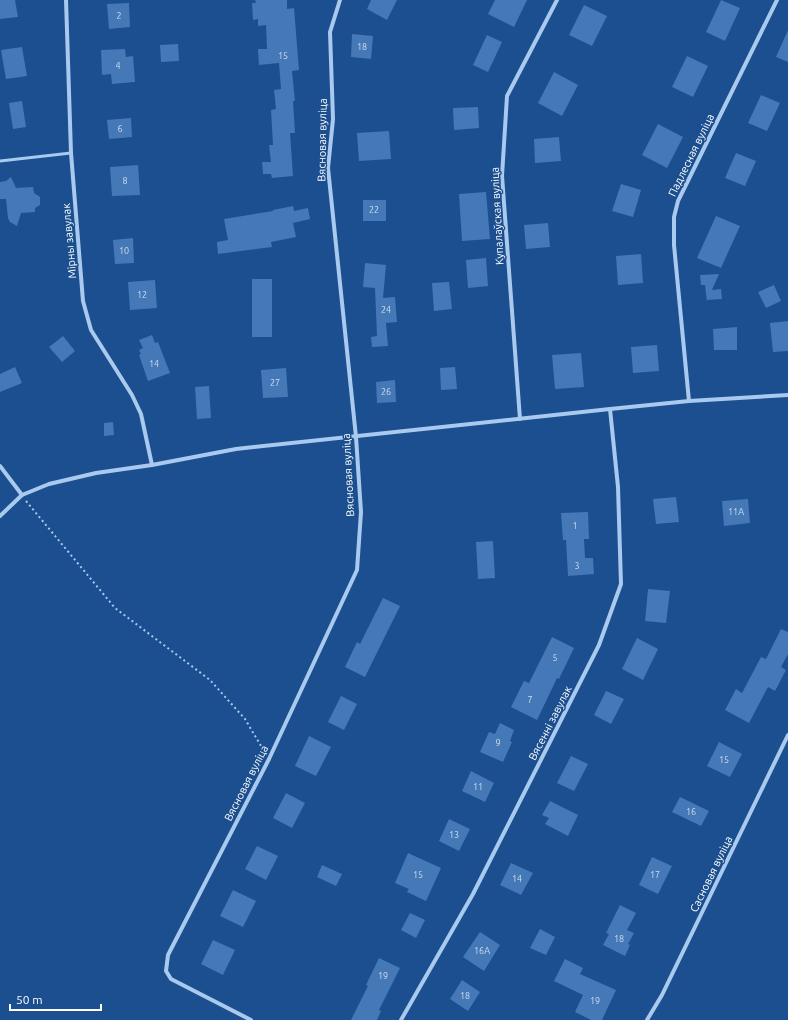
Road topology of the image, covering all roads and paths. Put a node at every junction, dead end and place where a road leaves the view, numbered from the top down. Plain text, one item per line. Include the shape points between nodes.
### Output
1 (66, 0) edge
2 (340, 0) edge
3 (557, 0) edge
4 (777, 0) edge
5 (71, 153) junction
6 (0, 161) edge
7 (788, 395) edge
8 (689, 401) junction
9 (610, 409) junction
10 (520, 419) junction
11 (356, 437) junction
12 (152, 465) junction
13 (0, 466) edge
14 (22, 495) junction
15 (0, 516) edge
16 (788, 735) edge
17 (269, 759) junction
18 (251, 1020) edge
19 (401, 1020) edge
20 (647, 1020) edge

1 - 5 street, Мірны завулак
2 - 11 street, Вясновая вуліца via 330,32 332,119 328,168
3 - 10 street, Купалаўская вуліца via 507,96 502,176
4 - 8 street, Падлесная вуліца via 678,201 674,217 674,245
5 - 6 lane
5 - 12 street, Мірны завулак via 83,301 91,330 132,394 141,414
7 - 8 street
8 - 9 street
9 - 10 street
9 - 19 street, Вясенні завулак via 618,487 621,584 592,659 473,894
10 - 11 street
11 - 12 street via 236,450
11 - 17 street, Вясновая вуліца via 361,512 357,570
12 - 14 street via 96,473 49,484
13 - 14 street
14 - 15 street
14 - 17 path via 115,608 210,680 244,719
16 - 20 street, Сасновая вуліца via 662,995
17 - 18 street, Вясновая вуліца via 168,955 166,971 171,979

